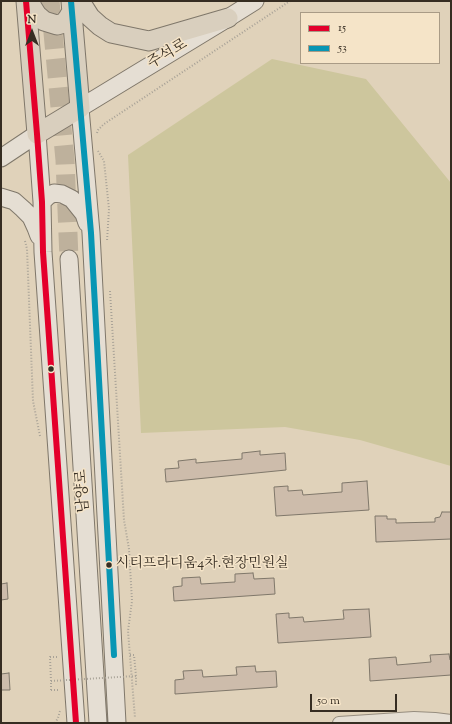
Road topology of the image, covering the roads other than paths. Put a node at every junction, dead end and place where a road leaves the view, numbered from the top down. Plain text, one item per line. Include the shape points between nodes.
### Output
1 (26, 1) edge
2 (30, 1) edge
3 (255, 1) edge
4 (75, 4) edge
5 (228, 18) junction
6 (80, 108) junction
7 (37, 134) junction
8 (1, 158) edge
9 (1, 197) edge
10 (42, 202) junction
11 (91, 233) junction
12 (43, 252) junction
13 (69, 259) tunnel mouth
14 (451, 721) edge
15 (76, 723) edge
16 (98, 723) edge
17 (118, 723) edge
18 (339, 723) edge

1 - 7 main road
2 - 4 main road via 37,15 44,21 57,25 64,23
3 - 5 main road, 주석로
4 - 5 main road via 83,6 90,17 111,33 149,41
4 - 6 main road
5 - 6 main road, 주석로
6 - 7 main road
6 - 11 main road
7 - 8 main road
7 - 10 main road
9 - 12 main road via 14,201 31,217
10 - 11 main road via 54,193 72,199 84,214
10 - 12 main road
11 - 17 main road
12 - 15 main road
13 - 16 main road, 남양로
14 - 18 street via 414,718

